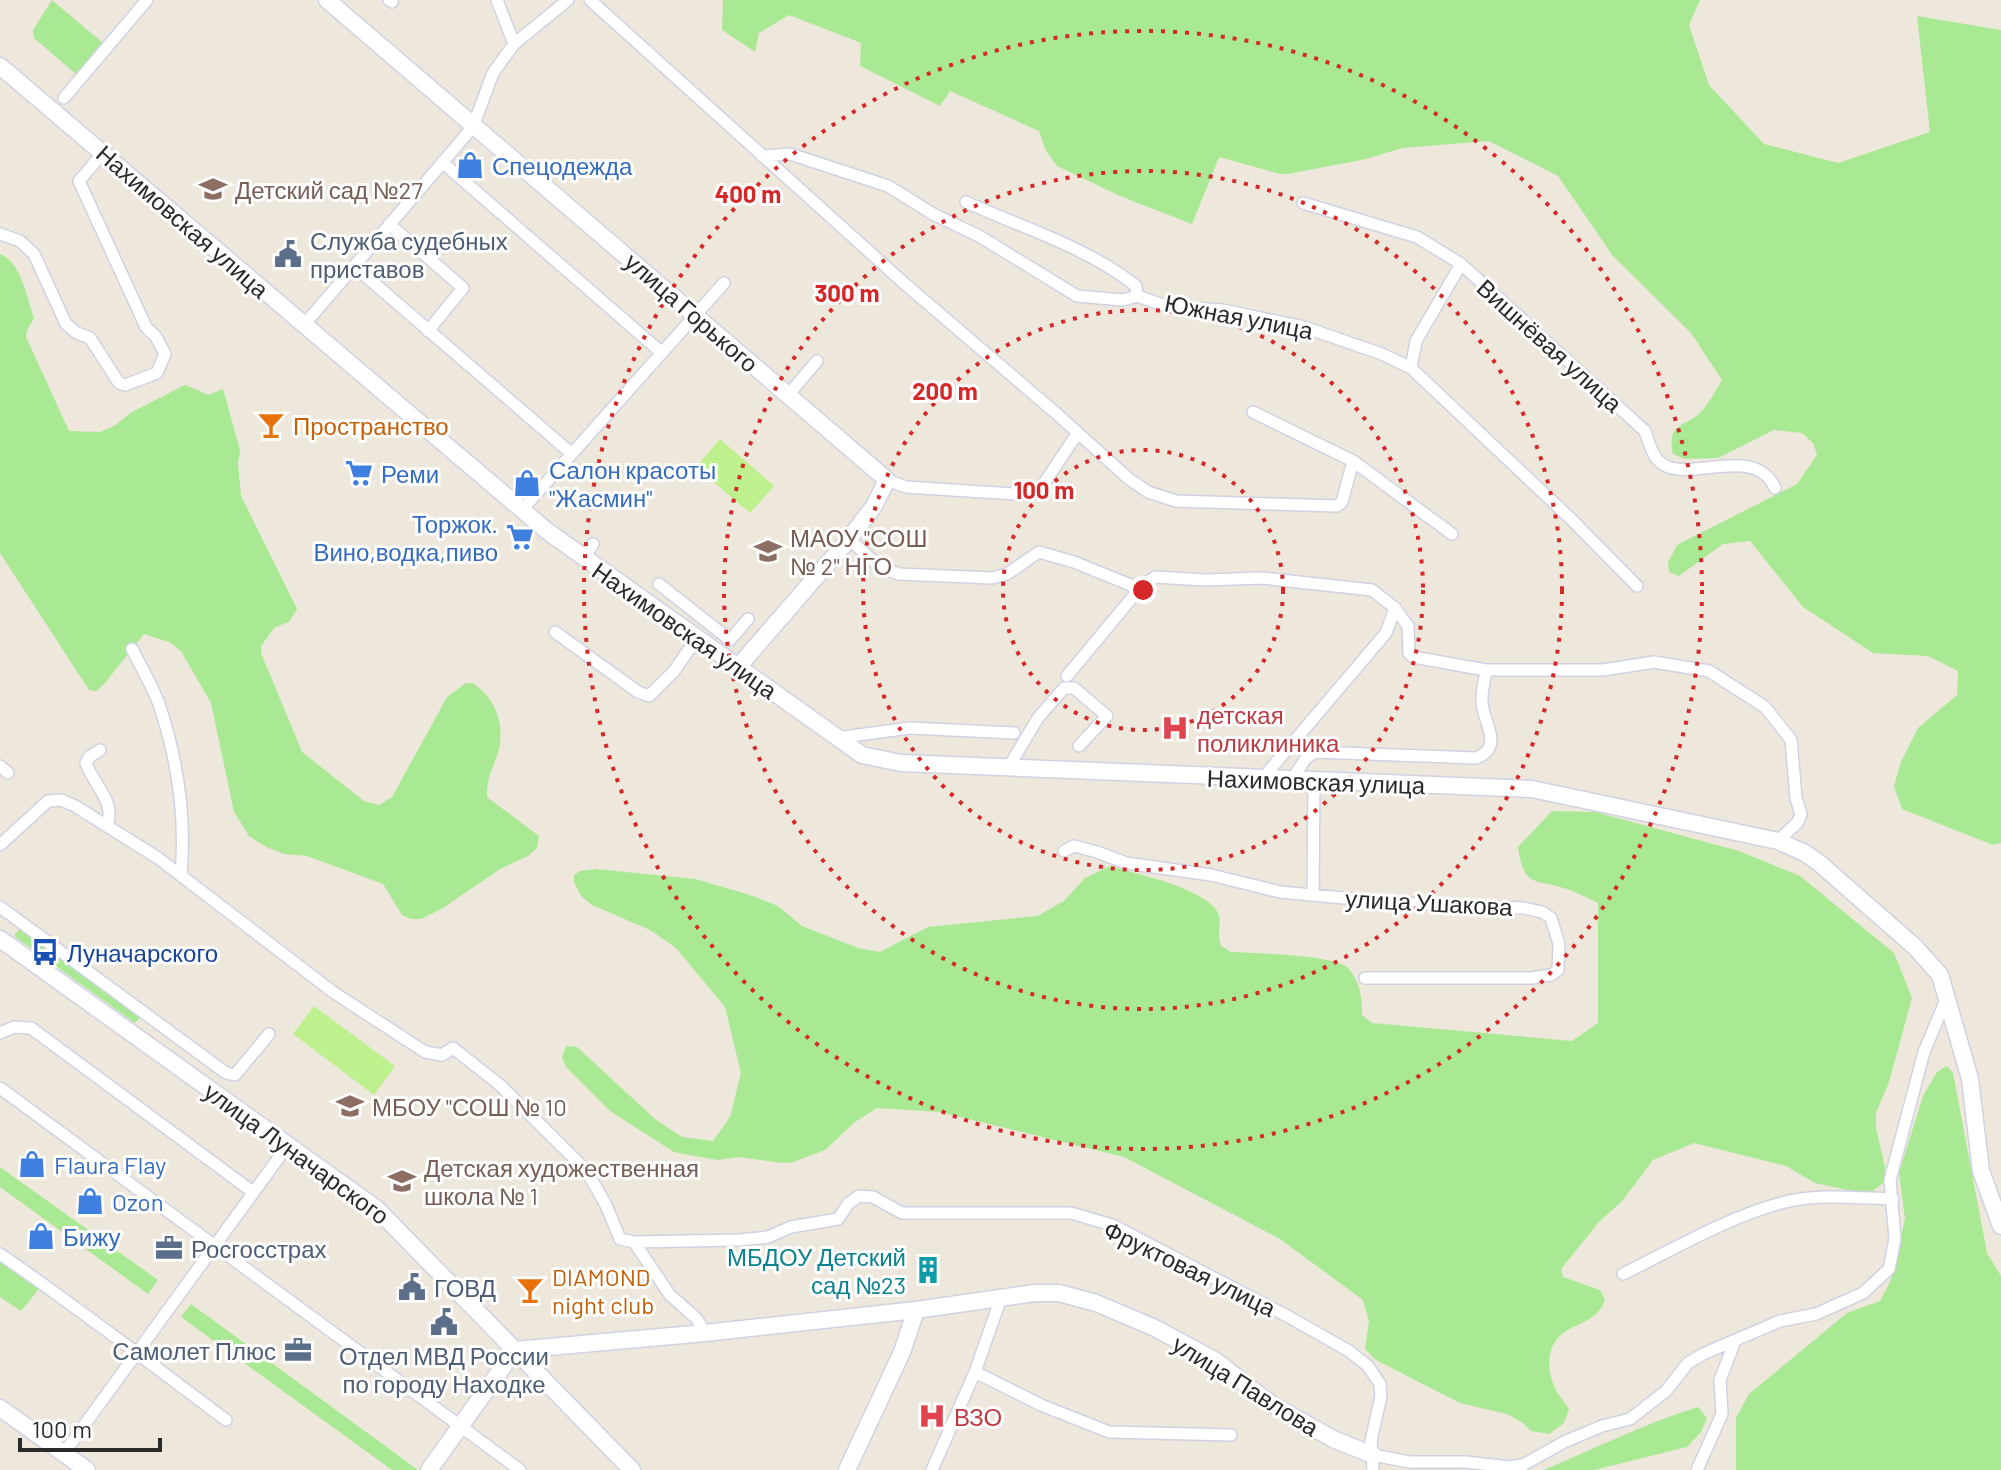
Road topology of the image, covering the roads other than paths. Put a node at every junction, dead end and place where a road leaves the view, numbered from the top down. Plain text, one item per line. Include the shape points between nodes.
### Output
1 (147, 0) edge
2 (327, 0) edge
3 (497, 0) edge
4 (568, 0) edge
5 (590, 0) edge
6 (514, 44) junction
7 (0, 66) edge
8 (64, 98) dead end
9 (474, 124) junction
10 (103, 153) junction
11 (762, 156) junction
12 (442, 162) junction
13 (966, 202) dead end
14 (1303, 203) dead end
15 (389, 224) junction
16 (0, 234) edge
17 (1461, 264) junction
18 (354, 266) junction
19 (724, 283) dead end
20 (1137, 296) junction
21 (695, 315) junction
22 (304, 325) junction
23 (428, 331) junction
24 (662, 353) junction
25 (817, 361) dead end
26 (1411, 368) junction
27 (789, 394) junction
28 (1253, 412) dead end
29 (1077, 434) junction
30 (572, 454) junction
31 (1353, 461) junction
32 (887, 480) junction
33 (1775, 488) dead end
34 (521, 511) junction
35 (1452, 534) dead end
36 (849, 539) junction
37 (659, 584) dead end
38 (1637, 586) dead end
39 (1141, 587) junction
40 (1395, 608) junction
41 (748, 619) dead end
42 (555, 632) dead end
43 (697, 638) junction
44 (132, 649) dead end
45 (738, 667) junction
46 (1486, 670) junction
47 (1067, 676) dead end
48 (1014, 733) dead end
49 (836, 738) junction
50 (1079, 746) dead end
51 (100, 750) dead end
52 (1008, 768) junction
53 (1262, 779) junction
54 (1291, 781) junction
55 (1314, 782) junction
56 (107, 826) junction
57 (1778, 841) junction
58 (0, 845) edge
59 (1064, 851) dead end
60 (181, 874) junction
61 (1313, 895) junction
62 (0, 907) edge
63 (3, 948) edge
64 (1365, 978) dead end
65 (1947, 996) junction
66 (0, 1033) edge
67 (269, 1034) dead end
68 (0, 1088) edge
69 (288, 1145) junction
70 (253, 1192) junction
71 (1893, 1199) junction
72 (2001, 1226) edge
73 (634, 1242) junction
74 (214, 1246) junction
75 (0, 1254) edge
76 (1623, 1274) dead end
77 (1001, 1298) junction
78 (916, 1310) junction
79 (705, 1333) junction
80 (1735, 1341) junction
81 (515, 1350) junction
82 (136, 1356) junction
83 (975, 1372) junction
84 (0, 1408) edge
85 (226, 1420) dead end
86 (460, 1426) junction
87 (1231, 1435) dead end
88 (64, 1453) junction
89 (1373, 1463) edge
90 (87, 1470) edge
91 (429, 1470) edge
92 (520, 1470) edge
93 (632, 1470) edge
94 (847, 1470) edge
95 (932, 1470) edge
96 (1697, 1470) edge

1 - 8 street
2 - 9 main road, улица Горького
3 - 6 street
4 - 6 street
5 - 11 street
6 - 9 street via 493,73
7 - 10 main road, Нахимовская улица
9 - 12 street
9 - 21 main road, улица Горького
10 - 16 street via 79,181 146,327 165,354 157,373 119,383 90,338 66,324 34,254 20,241
10 - 22 main road, Нахимовская улица
11 - 20 street via 790,154 888,186 1077,296
11 - 29 street
12 - 15 street
12 - 24 street
13 - 20 street, Южная улица via 1101,262 1136,286
14 - 17 street, Вишнёвая улица via 1417,237
15 - 18 street
15 - 23 street via 463,288
17 - 26 street via 1416,341
17 - 33 street, Вишнёвая улица via 1645,431 1658,461 1683,469 1760,469
18 - 22 street
18 - 23 street
19 - 21 street
20 - 26 street, Южная улица via 1169,307 1233,312 1304,327
21 - 24 street
21 - 27 main road, улица Горького
22 - 34 main road, Нахимовская улица
23 - 30 street
24 - 30 street
25 - 27 street
26 - 38 street, Южная улица
27 - 32 main road, улица Горького
28 - 31 street
29 - 31 street via 1148,492 1176,501 1337,506
29 - 32 street, улица Горького via 1041,488 1030,495 906,487
30 - 34 street
31 - 35 street
32 - 36 main road
34 - 43 main road, Нахимовская улица via 589,551
36 - 39 street via 880,567 899,574 992,578 1039,552
36 - 45 main road
37 - 41 street via 730,640
39 - 40 street via 1155,577 1262,578 1372,590
39 - 47 street
40 - 46 street via 1408,626 1413,657
40 - 53 street via 1386,633
42 - 43 street via 649,696
43 - 45 main road, Нахимовская улица
44 - 60 street via 158,703 175,762
45 - 49 main road, Нахимовская улица
46 - 54 street via 1482,703 1492,741 1483,756 1315,752
46 - 57 street via 1603,670 1654,662 1709,671 1765,707 1791,740 1801,814
48 - 49 street via 910,728
49 - 52 main road, Нахимовская улица via 862,755 886,761
50 - 52 street via 1107,716 1074,688 1064,688 1038,718
51 - 56 street via 86,763 109,803
52 - 53 main road, Нахимовская улица
53 - 54 main road, Нахимовская улица
54 - 55 main road, Нахимовская улица
55 - 57 main road, Нахимовская улица via 1532,789
55 - 61 street
56 - 58 street via 61,800 48,801
56 - 60 street
57 - 65 main road, Нахимовская улица via 1818,862 1915,947 1940,975
59 - 61 street, улица Ушакова via 1074,846 1126,863
60 - 73 street via 333,992 425,1052 442,1055 453,1048 500,1085 586,1170 620,1239
61 - 64 street, улица Ушакова via 1524,908 1551,918 1559,944 1558,970 1551,975
62 - 67 street via 226,1073 235,1075
63 - 69 main road, улица Луначарского
65 - 71 street via 1915,1082 1890,1180
65 - 72 main road, Нахимовская улица via 1970,1079 1981,1171
66 - 70 street via 31,1028
68 - 74 street
69 - 70 street
69 - 81 main road, улица Луначарского via 389,1219
70 - 74 street
71 - 76 street via 1784,1202
71 - 80 street via 1895,1239 1889,1269 1863,1293
73 - 79 street via 670,1295
73 - 89 street, Фруктовая улица via 768,1237 838,1219 859,1196 873,1197 902,1213 1071,1213 1112,1225 1289,1317 1368,1366 1381,1396 1371,1441
74 - 82 street
74 - 86 street
75 - 82 street
77 - 78 main road, улица Павлова
77 - 83 street
77 - 89 main road, улица Павлова via 1059,1293 1129,1315 1216,1361 1271,1404
78 - 79 main road, улица Павлова
78 - 94 main road
79 - 81 main road, улица Павлова
80 - 89 street via 1688,1363 1666,1391 1630,1419 1589,1431 1523,1465
80 - 96 street via 1720,1380 1722,1414
81 - 86 main road
81 - 93 main road, улица Луначарского
82 - 85 street
82 - 88 street
83 - 87 street via 1109,1432
83 - 95 street
84 - 88 main road
86 - 91 main road
86 - 92 street
88 - 90 main road

